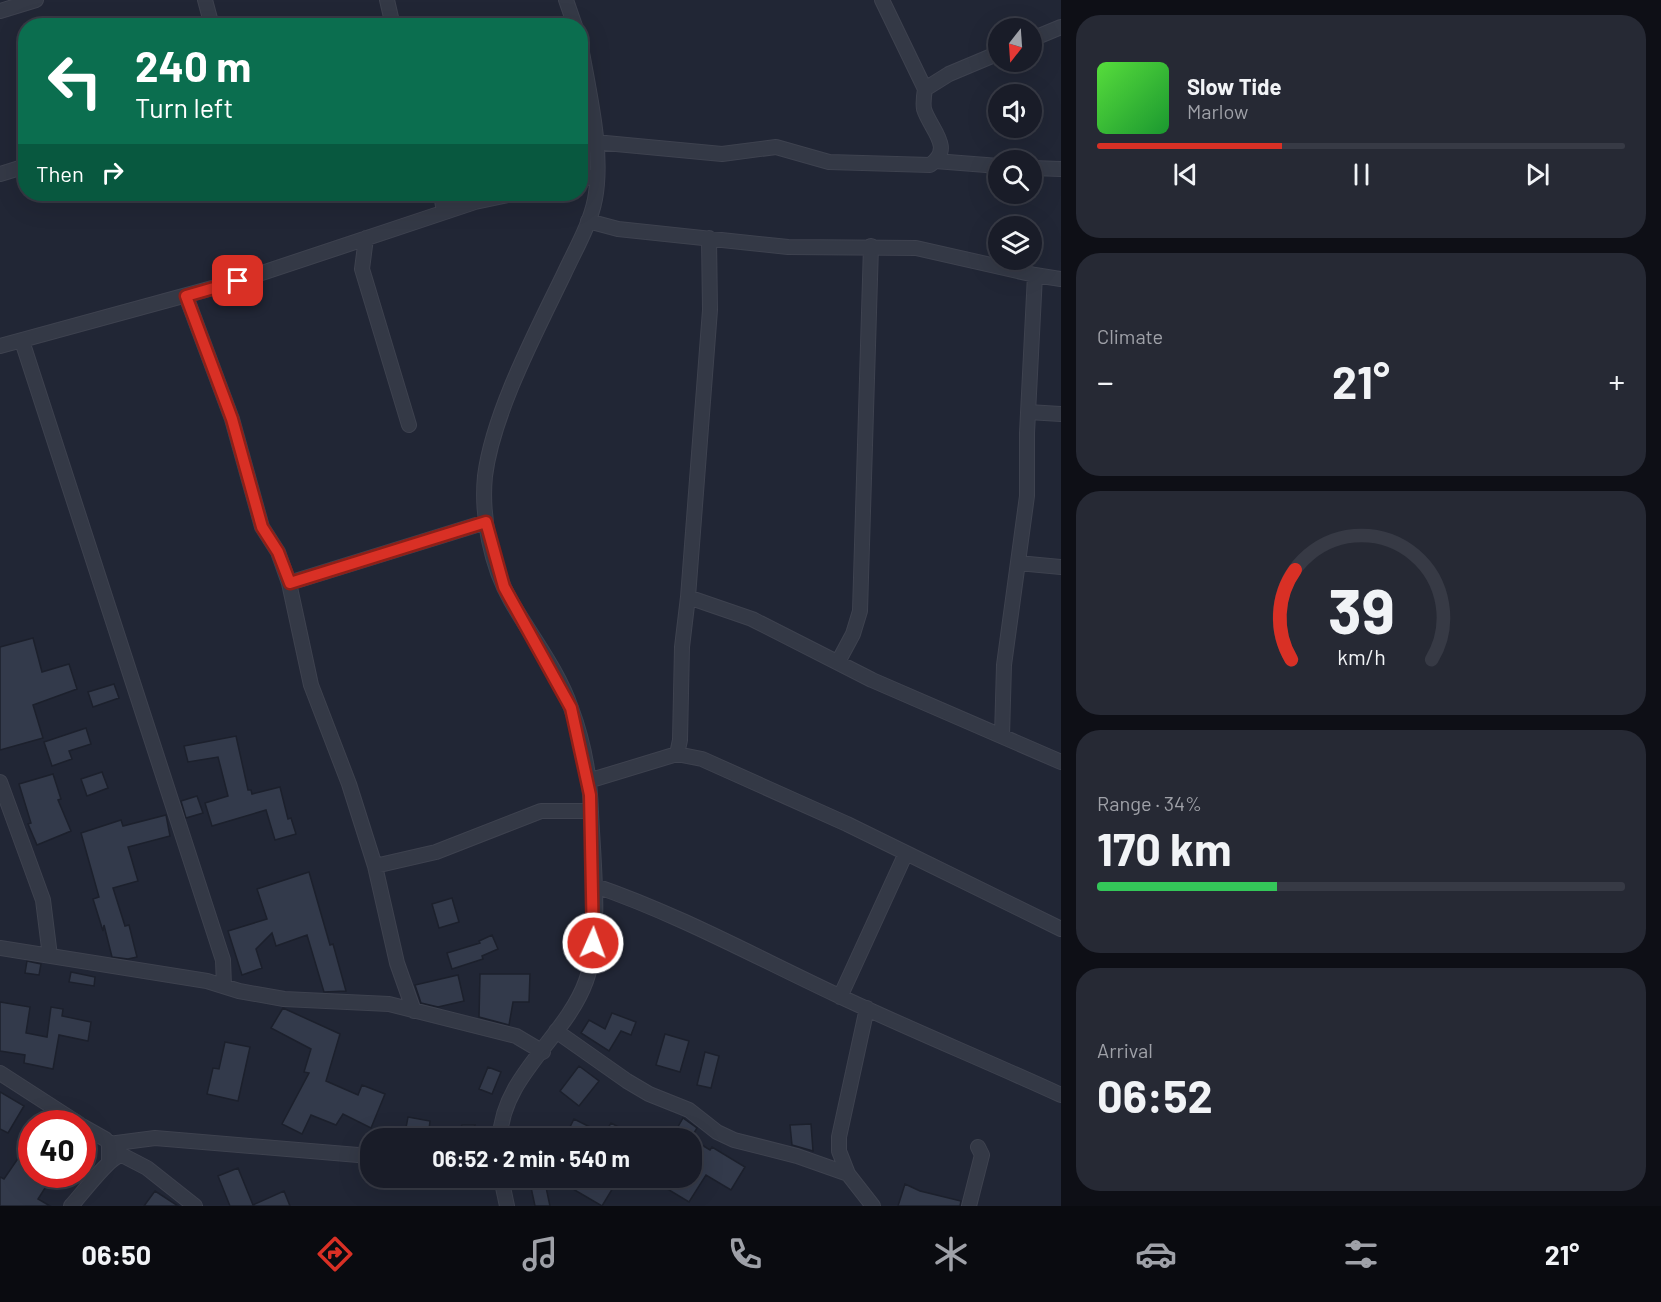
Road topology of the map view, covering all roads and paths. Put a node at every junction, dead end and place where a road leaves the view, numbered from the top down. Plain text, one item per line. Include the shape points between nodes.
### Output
1 (36, 0) edge
2 (205, 0) edge
3 (387, 0) edge
4 (566, 0) edge
5 (882, 0) edge
6 (0, 11) edge
7 (210, 18) edge
8 (391, 18) edge
9 (572, 18) edge
10 (1061, 27) edge
11 (1042, 35) edge
12 (988, 58) edge
13 (925, 89) junction
14 (588, 95) edge
15 (595, 142) junction
16 (935, 161) junction
17 (988, 165) edge
18 (18, 168) edge
19 (1042, 168) edge
20 (1061, 169) edge
21 (0, 174) edge
22 (597, 176) junction
23 (588, 178) edge
24 (442, 201) edge
25 (486, 201) edge
26 (444, 212) junction
27 (588, 221) junction
28 (366, 238) junction
29 (709, 238) junction
30 (871, 246) junction
31 (1035, 275) junction
32 (1061, 279) edge
33 (186, 296) junction
34 (21, 340) junction
35 (0, 346) edge
36 (1028, 412) junction
37 (1061, 414) edge
38 (409, 425) dead end
39 (486, 522) junction
40 (1018, 563) junction
41 (1061, 567) edge
42 (290, 583) junction
43 (688, 597) junction
44 (838, 662) junction
45 (1002, 736) junction
46 (677, 754) junction
47 (1061, 762) edge
48 (0, 782) edge
49 (588, 782) junction
50 (591, 811) junction
51 (906, 853) junction
52 (375, 866) junction
53 (593, 885) junction
54 (1061, 929) edge
55 (0, 948) edge
56 (50, 956) junction
57 (224, 986) junction
58 (840, 997) junction
59 (867, 1008) junction
60 (414, 1011) junction
61 (556, 1031) junction
62 (543, 1052) junction
63 (0, 1073) edge
64 (1061, 1095) edge
65 (58, 1110) edge
66 (501, 1128) edge
67 (96, 1135) edge
68 (109, 1144) junction
69 (978, 1147) dead end
70 (360, 1154) edge
71 (116, 1158) junction
72 (848, 1174) junction
73 (503, 1188) edge
74 (70, 1206) edge
75 (195, 1206) edge
76 (507, 1206) edge
77 (873, 1206) edge
78 (969, 1206) edge

1 - 6 street
2 - 7 street
3 - 8 street
4 - 9 street
5 - 13 street
10 - 11 street
12 - 13 street
13 - 16 street via 924,109 942,146
14 - 15 street
15 - 16 street via 722,154 776,147 829,162 922,166
15 - 22 street
16 - 17 street
18 - 21 street
19 - 20 street
22 - 23 street
22 - 27 street
24 - 26 street
25 - 26 street
26 - 28 street
27 - 29 street via 618,229
27 - 39 street via 520,368 490,449 485,476
28 - 33 street
28 - 38 street via 362,269
29 - 30 street via 788,247
29 - 43 street via 710,310
30 - 31 street via 916,248
30 - 44 street via 860,611
31 - 32 street
31 - 36 street
33 - 34 street
33 - 42 street via 232,419 262,527 278,552
34 - 35 street
34 - 57 street via 223,960
36 - 37 street
36 - 40 street via 1026,496
39 - 42 street
39 - 49 street via 504,587 571,708
40 - 41 street
40 - 45 street via 1004,666
42 - 52 street via 311,686 350,784
43 - 44 street via 752,620
43 - 46 street
44 - 45 street
45 - 47 street
46 - 49 street
46 - 51 street via 702,759
48 - 56 street via 43,900
49 - 50 street
50 - 52 street via 541,811 436,852
50 - 53 street
51 - 54 street
51 - 58 street
52 - 60 street via 397,963
53 - 58 street via 673,915
53 - 61 street via 594,925 587,980
55 - 56 street
56 - 57 street
57 - 60 street via 284,999 370,1001
58 - 59 street
59 - 64 street
59 - 72 street via 839,1137 839,1151
60 - 62 street via 516,1036
61 - 62 street
61 - 72 street via 627,1081 689,1110 717,1132
62 - 66 street via 508,1102
63 - 65 street
67 - 68 street
68 - 70 street via 155,1138
68 - 71 street
69 - 78 street via 982,1155
71 - 74 street
71 - 75 street via 147,1168
72 - 77 street
73 - 76 street

